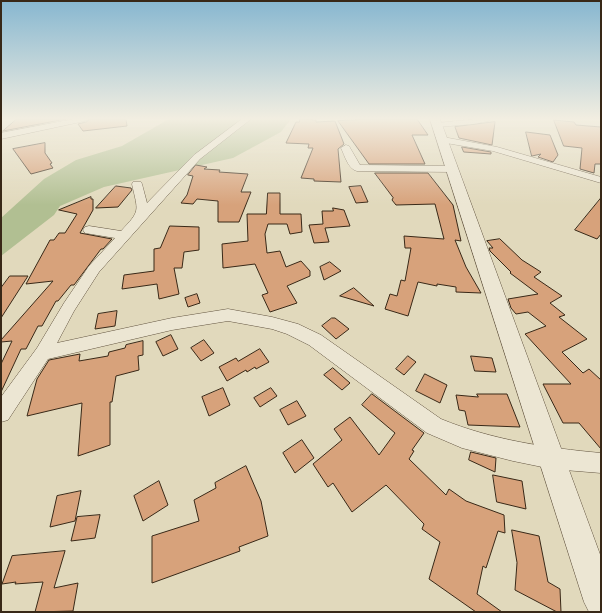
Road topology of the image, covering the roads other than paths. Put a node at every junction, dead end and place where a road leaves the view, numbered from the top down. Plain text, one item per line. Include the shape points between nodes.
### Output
1 (210, 148) edge
2 (346, 148) dead end
3 (446, 148) edge
4 (490, 148) edge
5 (453, 169) junction
6 (601, 180) edge
7 (137, 184) dead end
8 (141, 219) junction
9 (89, 230) dead end
10 (125, 236) junction
11 (43, 353) junction
12 (1, 413) edge
13 (552, 459) junction
14 (601, 463) edge
15 (601, 602) edge

1 - 8 street via 159,197
2 - 5 street via 352,162 358,168
3 - 5 street
4 - 6 street
5 - 13 street
7 - 8 street via 143,208
8 - 10 street
9 - 10 street
10 - 11 street via 94,269
11 - 12 street
11 - 13 street via 172,324 228,315 272,323 315,340 434,426 462,438
13 - 14 street
13 - 15 street

